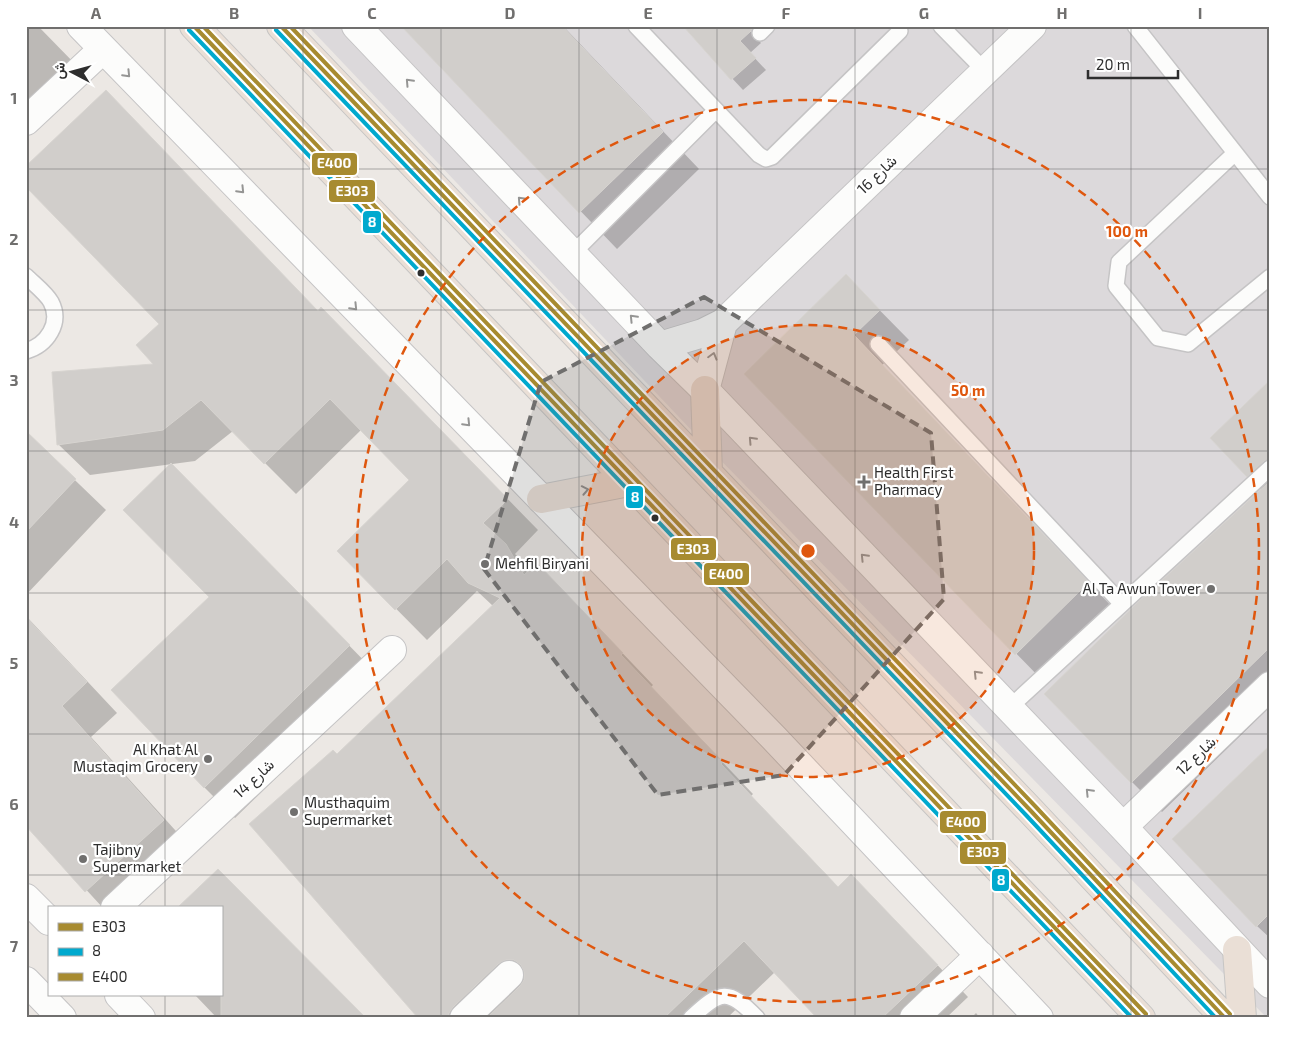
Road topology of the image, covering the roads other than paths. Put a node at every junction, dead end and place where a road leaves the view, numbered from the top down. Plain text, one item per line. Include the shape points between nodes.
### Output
1 (81, 26) edge
2 (194, 26) edge
3 (281, 26) edge
4 (356, 26) edge
5 (636, 26) edge
6 (941, 26) edge
7 (1032, 26) edge
8 (1134, 26) edge
9 (900, 31) dead end
10 (103, 49) junction
11 (985, 71) junction
12 (716, 110) junction
13 (26, 121) edge
14 (1235, 152) junction
15 (1270, 197) edge
16 (572, 254) junction
17 (26, 276) edge
18 (1270, 278) edge
19 (723, 323) junction
20 (878, 344) dead end
21 (660, 346) junction
22 (26, 351) edge
23 (705, 390) junction
24 (1270, 468) edge
25 (708, 473) junction
26 (629, 482) junction
27 (541, 499) junction
28 (1122, 604) junction
29 (392, 650) dead end
30 (1270, 686) edge
31 (1009, 708) junction
32 (1123, 827) junction
33 (27, 900) edge
34 (117, 906) edge
35 (48, 920) edge
36 (1237, 950) junction
37 (980, 955) junction
38 (509, 976) dead end
39 (26, 981) edge
40 (1270, 984) edge
41 (121, 996) edge
42 (62, 1018) edge
43 (141, 1018) edge
44 (464, 1018) edge
45 (691, 1018) edge
46 (757, 1018) edge
47 (914, 1018) edge
48 (1040, 1018) edge
49 (1142, 1018) edge
50 (1225, 1018) edge
51 (1242, 1018) edge

1 - 10 street
2 - 26 highway
3 - 25 highway
16 -> 4 street
5 - 12 lane
6 - 11 lane
7 - 11 street, شارع 16
8 - 14 lane
9 - 12 lane via 769,158 759,156
10 - 13 street
10 -> 27 street
11 - 19 street, شارع 16
12 - 16 lane
14 - 15 lane
14 - 18 lane via 1119,262 1116,286 1158,338 1188,344
21 -> 16 street
17 - 22 lane via 50,301 54,323 43,342
19 - 21 street, شارع 16 via 703,333
23 -> 19 street
20 - 28 lane
21 - 23 street
23 - 25 highway
31 -> 23 street
24 - 28 lane
25 - 50 highway
27 -> 26 highway
26 - 49 highway
27 - 37 street
28 - 31 lane
29 - 34 street, شارع 14
30 - 32 street, شارع 12
32 -> 31 street
32 - 36 street
33 - 35 street
36 - 40 street
36 - 51 highway
37 - 47 street
37 - 48 street
38 - 44 street
39 - 42 street
41 - 43 street
45 - 46 lane via 714,998 723,996 741,1002

